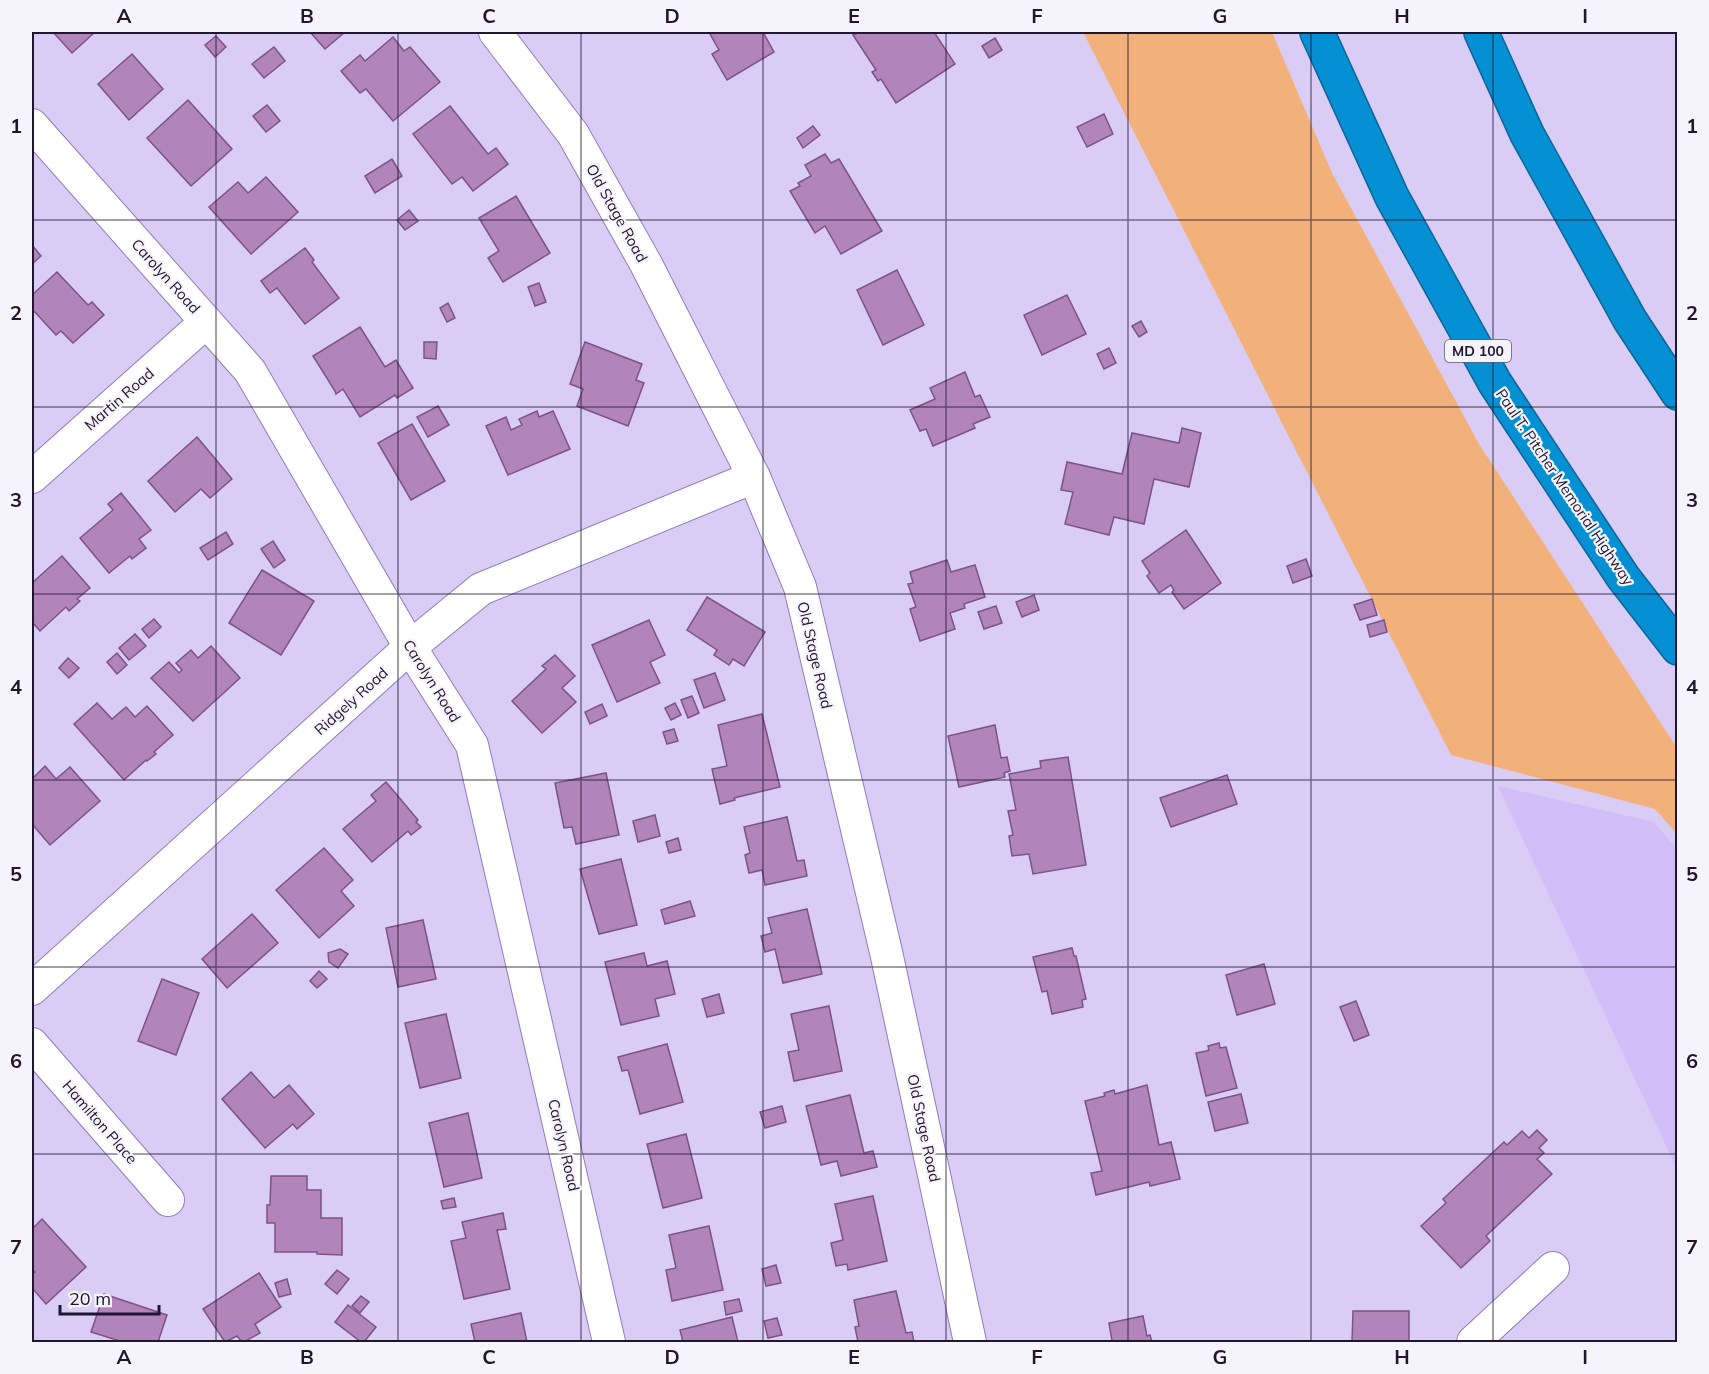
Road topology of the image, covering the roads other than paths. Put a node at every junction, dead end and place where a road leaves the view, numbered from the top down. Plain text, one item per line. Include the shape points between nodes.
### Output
1 (495, 32) edge
2 (1317, 32) edge
3 (1481, 32) edge
4 (32, 125) edge
5 (206, 322) junction
6 (1677, 393) edge
7 (32, 477) edge
8 (753, 477) junction
9 (410, 647) junction
10 (1677, 648) edge
11 (32, 989) edge
12 (32, 1044) edge
13 (168, 1200) dead end
14 (1553, 1268) dead end
15 (609, 1342) edge
16 (970, 1342) edge
17 (1473, 1342) edge

1 - 8 street, Old Stage Road via 573,134 646,264
2 - 10 highway, Paul T. Pitcher Memorial Highway / MD 100 via 1392,197 1495,383 1623,577
3 - 6 highway via 1527,134 1630,320
4 - 5 street, Carolyn Road
5 - 7 street, Martin Road
5 - 9 street, Carolyn Road via 250,371
8 - 9 street, Ridgely Road via 481,589
8 - 16 street, Old Stage Road via 800,587 886,952
9 - 11 street, Ridgely Road
9 - 15 street, Carolyn Road via 472,745
12 - 13 street, Hamilton Place
14 - 17 street

